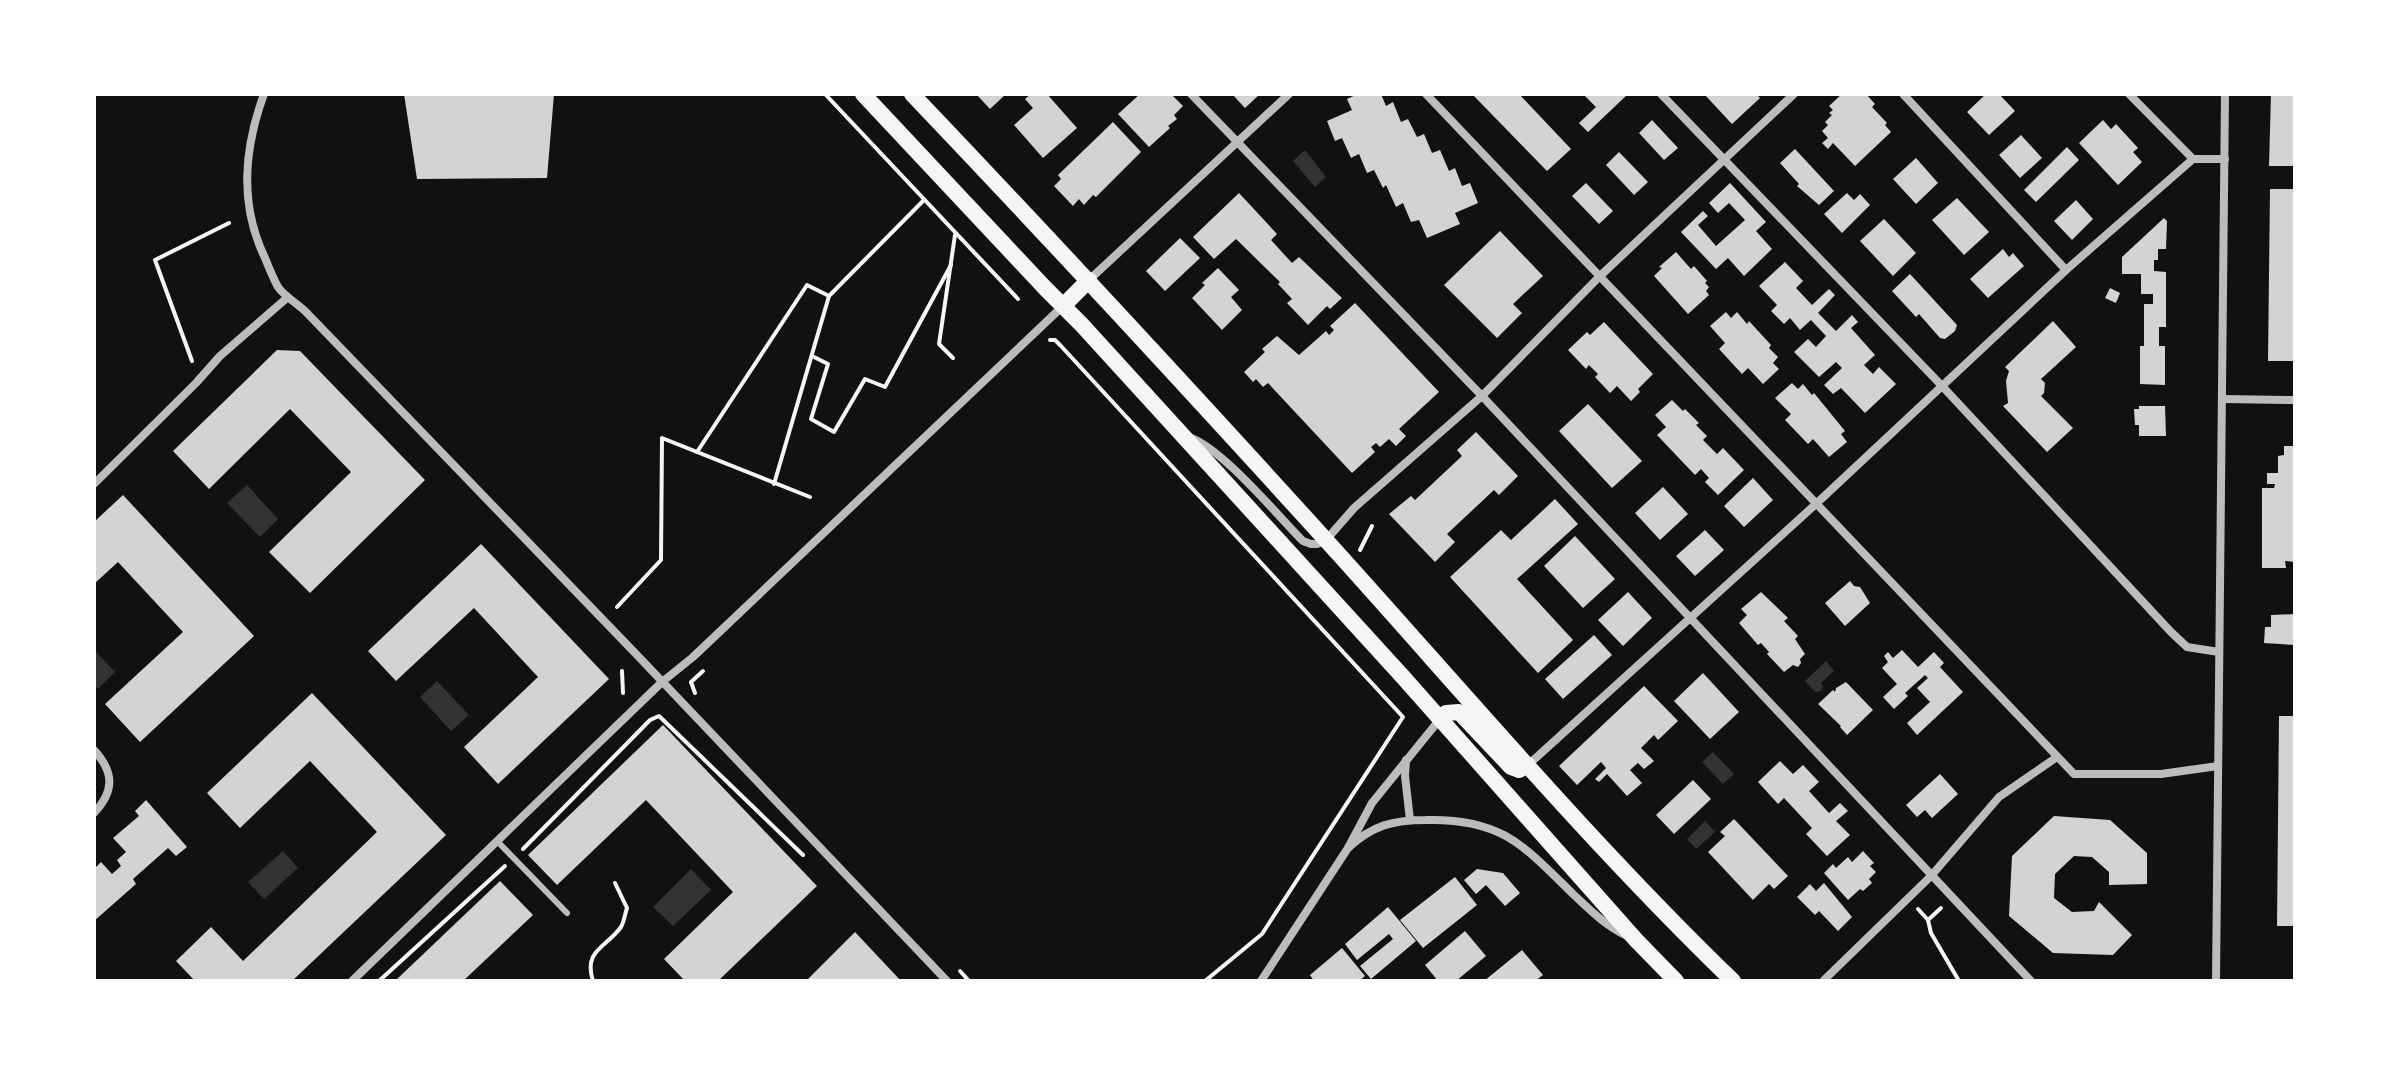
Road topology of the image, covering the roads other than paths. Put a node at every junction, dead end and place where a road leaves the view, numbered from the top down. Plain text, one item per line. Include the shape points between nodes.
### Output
1 (264, 94) edge
2 (863, 94) edge
3 (912, 94) edge
4 (1191, 94) edge
5 (1289, 94) edge
6 (1426, 94) edge
7 (1661, 94) edge
8 (1794, 94) edge
9 (1903, 94) edge
10 (2129, 94) edge
11 (2225, 94) edge
12 (1237, 143) junction
13 (2193, 159) junction
14 (2225, 159) junction
15 (1724, 160) junction
16 (2066, 270) junction
17 (1600, 276) junction
18 (1089, 280) junction
19 (288, 297) junction
20 (1064, 305) junction
21 (1943, 387) junction
22 (1482, 396) junction
23 (2222, 399) junction
24 (2295, 400) edge
25 (1181, 434) junction
26 (94, 484) edge
27 (1817, 503) junction
28 (1326, 540) junction
29 (1690, 618) junction
30 (2219, 652) junction
31 (662, 682) junction
32 (1440, 719) junction
33 (94, 750) edge
34 (2057, 757) junction
35 (1406, 759) junction
36 (1528, 765) junction
37 (2218, 766) junction
38 (94, 813) edge
39 (1410, 820) junction
40 (498, 842) junction
41 (1348, 848) junction
42 (1931, 876) junction
43 (567, 913) dead end
44 (1636, 940) junction
45 (352, 981) edge
46 (947, 981) edge
47 (1261, 981) edge
48 (1676, 981) edge
49 (1733, 981) edge
50 (1823, 981) edge
51 (2031, 981) edge
52 (2216, 981) edge

1 - 19 street via 248,148 249,210 261,250
2 - 20 main road
3 - 18 main road
4 - 12 street
5 - 12 street
6 - 17 street
7 - 15 street
8 - 15 street
9 - 16 street
10 - 13 street
11 - 14 street
12 - 18 street
12 - 22 street
13 - 14 street
13 - 16 street
14 - 23 street
15 - 17 street
15 - 21 street
16 - 21 street
17 - 22 street
17 - 27 street
18 - 20 main road
18 - 28 main road
19 - 26 street via 220,356
19 - 31 street
20 - 25 main road
20 - 31 street
21 - 27 street
21 - 30 street via 2171,632 2187,647
22 - 28 street via 1354,508
22 - 29 street
23 - 24 street
23 - 30 street
25 - 28 street via 1220,456 1303,541
25 - 32 main road
27 - 29 street
27 - 34 street
28 - 36 main road
29 - 36 street
29 - 42 street
30 - 37 street
31 - 40 street
31 - 46 street
32 - 35 street
32 - 36 main road via 1459,712 1511,767
32 - 44 main road
33 - 38 street via 110,772 109,788
34 - 37 street via 2074,774 2161,774
34 - 42 street via 1999,797
35 - 39 street
35 - 41 street via 1372,803
36 - 49 main road
37 - 52 street
39 - 41 street via 1372,829
39 - 44 street via 1465,823 1503,833 1604,922
40 - 43 lane
40 - 45 street
41 - 47 street
42 - 50 street
42 - 51 street
44 - 48 main road

